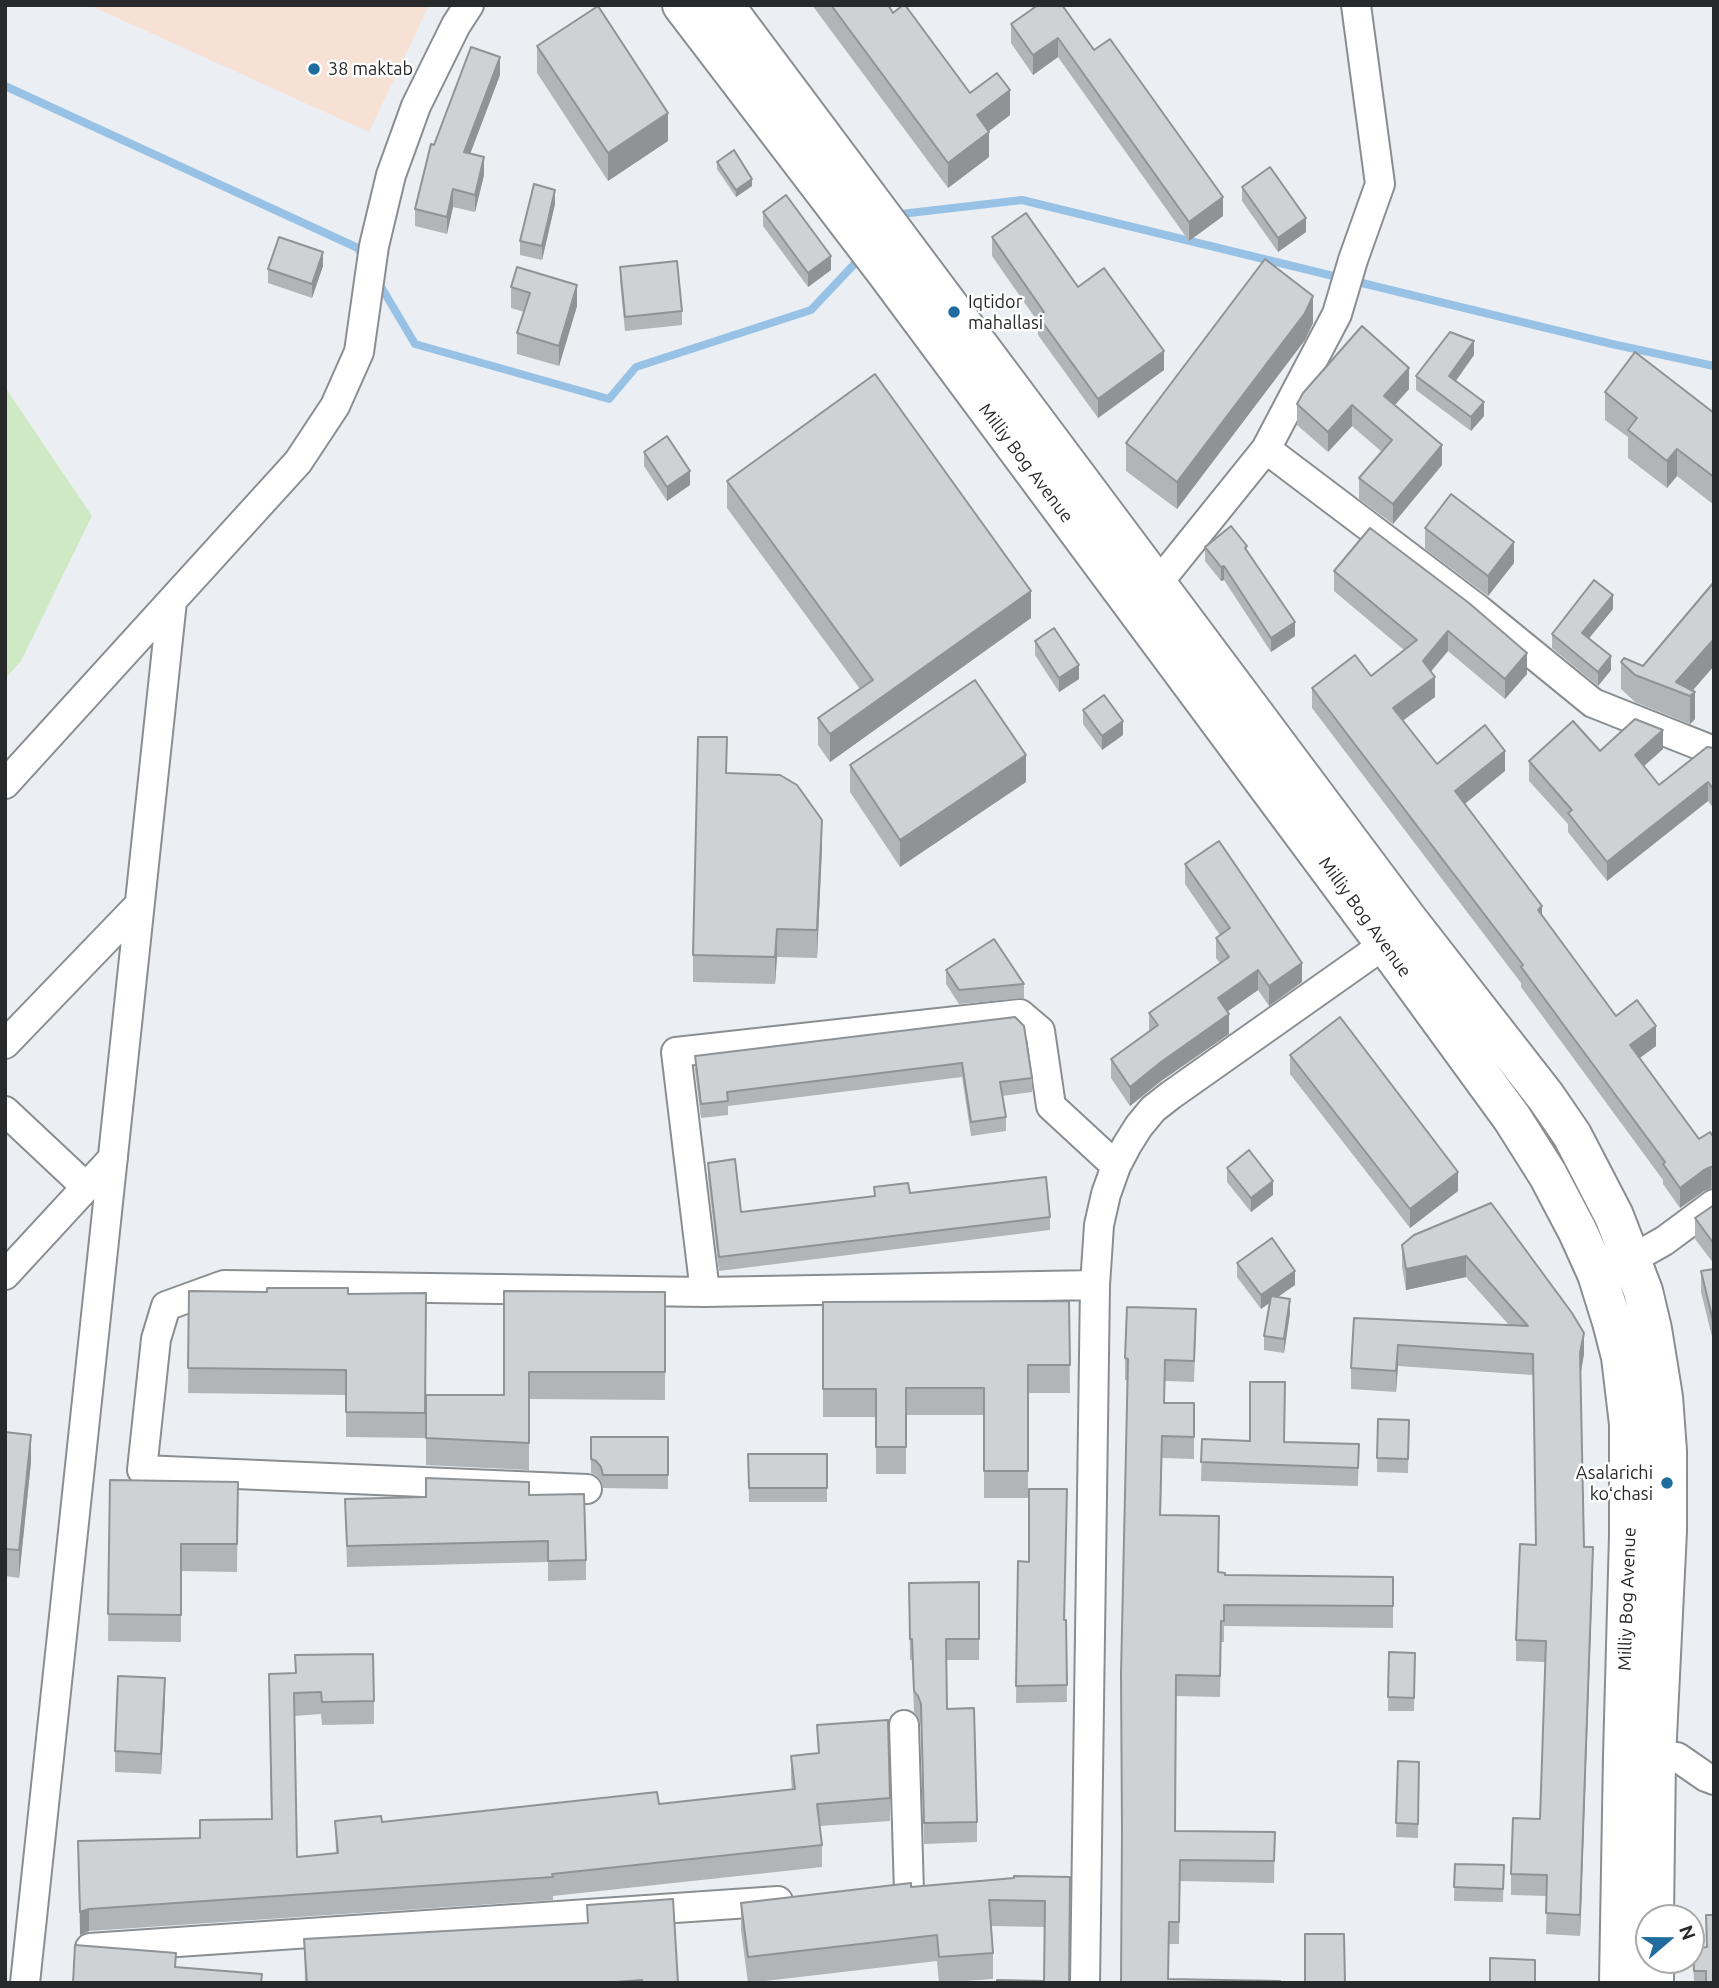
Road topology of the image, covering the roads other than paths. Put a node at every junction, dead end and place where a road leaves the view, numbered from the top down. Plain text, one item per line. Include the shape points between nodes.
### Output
1 (469, 5) edge
2 (1356, 5) edge
3 (706, 10) edge
4 (898, 262) junction
5 (1266, 449) junction
6 (1158, 583) junction
7 (172, 601) junction
8 (1714, 751) edge
9 (5, 784) edge
10 (139, 905) junction
11 (1385, 944) junction
12 (5, 1044) edge
13 (5, 1111) edge
14 (113, 1158) junction
15 (1116, 1166) junction
16 (86, 1187) junction
17 (1714, 1204) edge
18 (1632, 1259) junction
19 (5, 1275) edge
20 (1095, 1285) junction
21 (705, 1292) junction
22 (587, 1489) dead end
23 (904, 1725) dead end
24 (1639, 1756) junction
25 (1714, 1780) edge
26 (881, 1894) edge
27 (798, 1900) edge
28 (1653, 1904) edge
29 (90, 1948) edge
30 (25, 1983) edge
31 (1085, 1983) edge
32 (1619, 1983) edge

1 - 7 street via 415,106 391,176 374,246 359,352 335,406 298,462
2 - 5 street via 1380,184 1337,314
3 - 4 main road, Milliy Bog Avenue
4 - 6 main road, Milliy Bog Avenue
4 - 11 main road, Milliy Bog Avenue
5 - 6 street
5 - 8 street via 1479,610 1593,703
6 - 18 main road, Milliy Bog Avenue via 1408,920 1546,1097 1594,1175
7 - 9 street
7 - 10 street
10 - 12 street
10 - 14 street
11 - 15 street via 1153,1109
11 - 24 main road, Milliy Bog Avenue via 1512,1118 1548,1175 1597,1274 1626,1389
13 - 16 street
14 - 16 street
14 - 30 street
15 - 20 street via 1099,1225
15 - 21 street via 1051,1106 1040,1031 1020,1014 676,1052
16 - 19 street
17 - 18 street
18 - 24 main road, Milliy Bog Avenue via 1658,1361 1667,1451 1667,1531
20 - 21 street
20 - 31 street via 1073,1881
21 - 22 street via 224,1285 166,1306 156,1339 142,1470
23 - 26 street via 923,1891
24 - 25 street via 1677,1757
24 - 28 main road, Milliy Bog Avenue
24 - 32 main road, Milliy Bog Avenue
27 - 29 street

